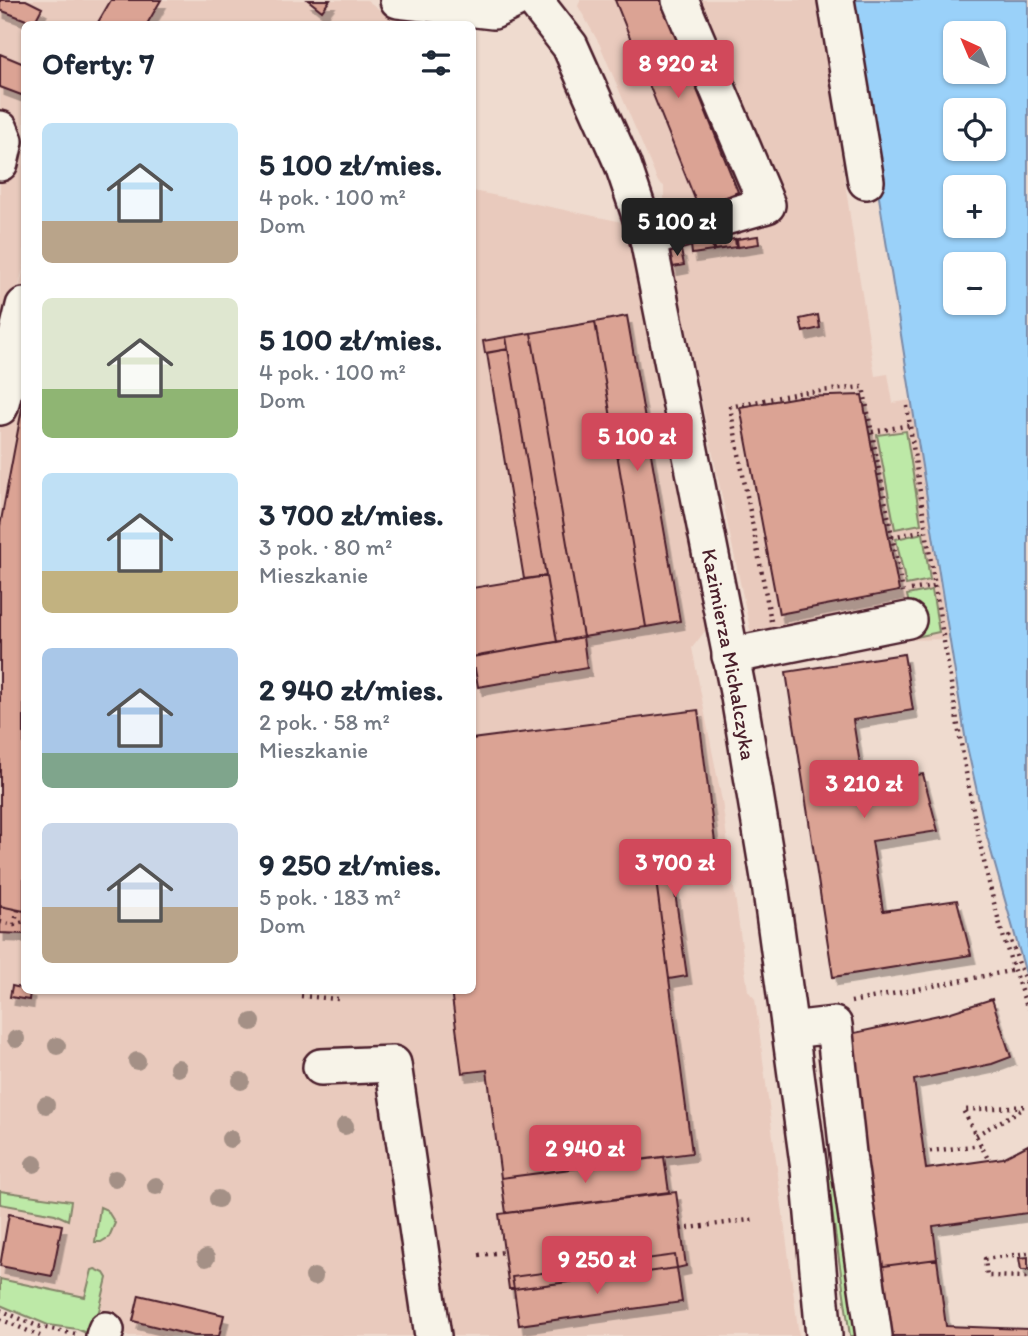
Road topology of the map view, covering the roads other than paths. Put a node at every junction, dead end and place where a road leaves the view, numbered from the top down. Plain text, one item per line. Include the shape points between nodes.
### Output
1 (398, 0) edge
2 (515, 0) edge
3 (534, 0) edge
4 (680, 0) edge
5 (836, 0) edge
6 (0, 129) edge
7 (0, 163) edge
8 (866, 181) dead end
9 (648, 239) junction
10 (21, 319) edge
11 (0, 407) edge
12 (912, 604) road end
13 (730, 656) junction
14 (790, 1030) junction
15 (321, 1067) dead end
16 (433, 1336) edge
17 (824, 1336) edge
18 (874, 1336) edge

1 - 2 street via 493,11
3 - 9 street, Kazimierza Michalczyka via 570,46 623,165
4 - 9 street via 767,205
5 - 8 street
6 - 7 street via 5,141
9 - 13 street, Kazimierza Michalczyka
10 - 11 street
12 - 13 street
13 - 14 street, Kazimierza Michalczyka
14 - 17 street, Kazimierza Michalczyka
14 - 18 street via 834,1025
15 - 16 street via 393,1064

